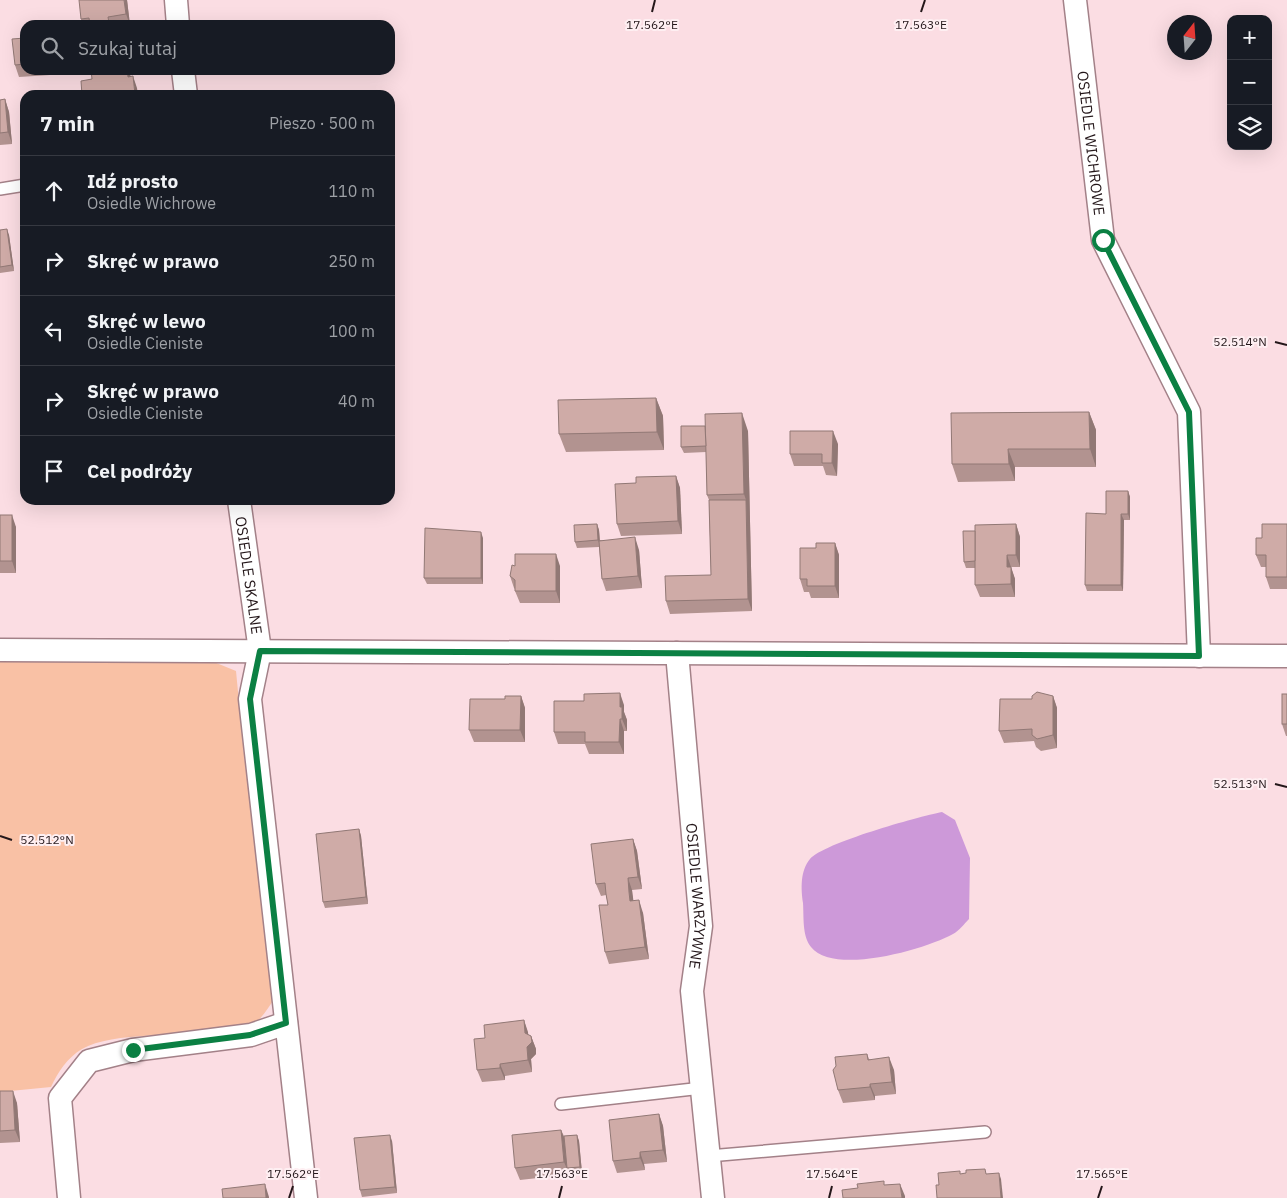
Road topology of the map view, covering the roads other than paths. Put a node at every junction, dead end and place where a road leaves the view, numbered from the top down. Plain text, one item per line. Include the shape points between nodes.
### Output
1 (176, 0) edge
2 (1075, 0) edge
3 (178, 20) edge
4 (184, 75) edge
5 (185, 90) edge
6 (20, 186) edge
7 (0, 189) edge
8 (240, 505) edge
9 (0, 650) edge
10 (260, 651) junction
11 (676, 652) junction
12 (1199, 656) junction
13 (1287, 656) edge
14 (286, 1023) junction
15 (702, 1088) junction
16 (561, 1104) dead end
17 (985, 1132) dead end
18 (709, 1156) junction
19 (69, 1198) edge
20 (306, 1198) edge
21 (713, 1198) edge

1 - 3 street
2 - 12 street, OSIEDLE WICHROWE via 1103,240 1189,412
4 - 5 street
6 - 7 lane
8 - 10 street, OSIEDLE SKALNE
9 - 10 street
10 - 11 street
10 - 14 street, OSIEDLE SKALNE via 250,699
11 - 12 street
11 - 15 street, OSIEDLE WARZYWNE via 701,926 692,991
12 - 13 street
14 - 19 street via 250,1035 133,1050 89,1061 60,1098
14 - 20 street, OSIEDLE SKALNE
15 - 16 lane
15 - 18 street, OSIEDLE WARZYWNE
17 - 18 lane
18 - 21 street, OSIEDLE WARZYWNE

